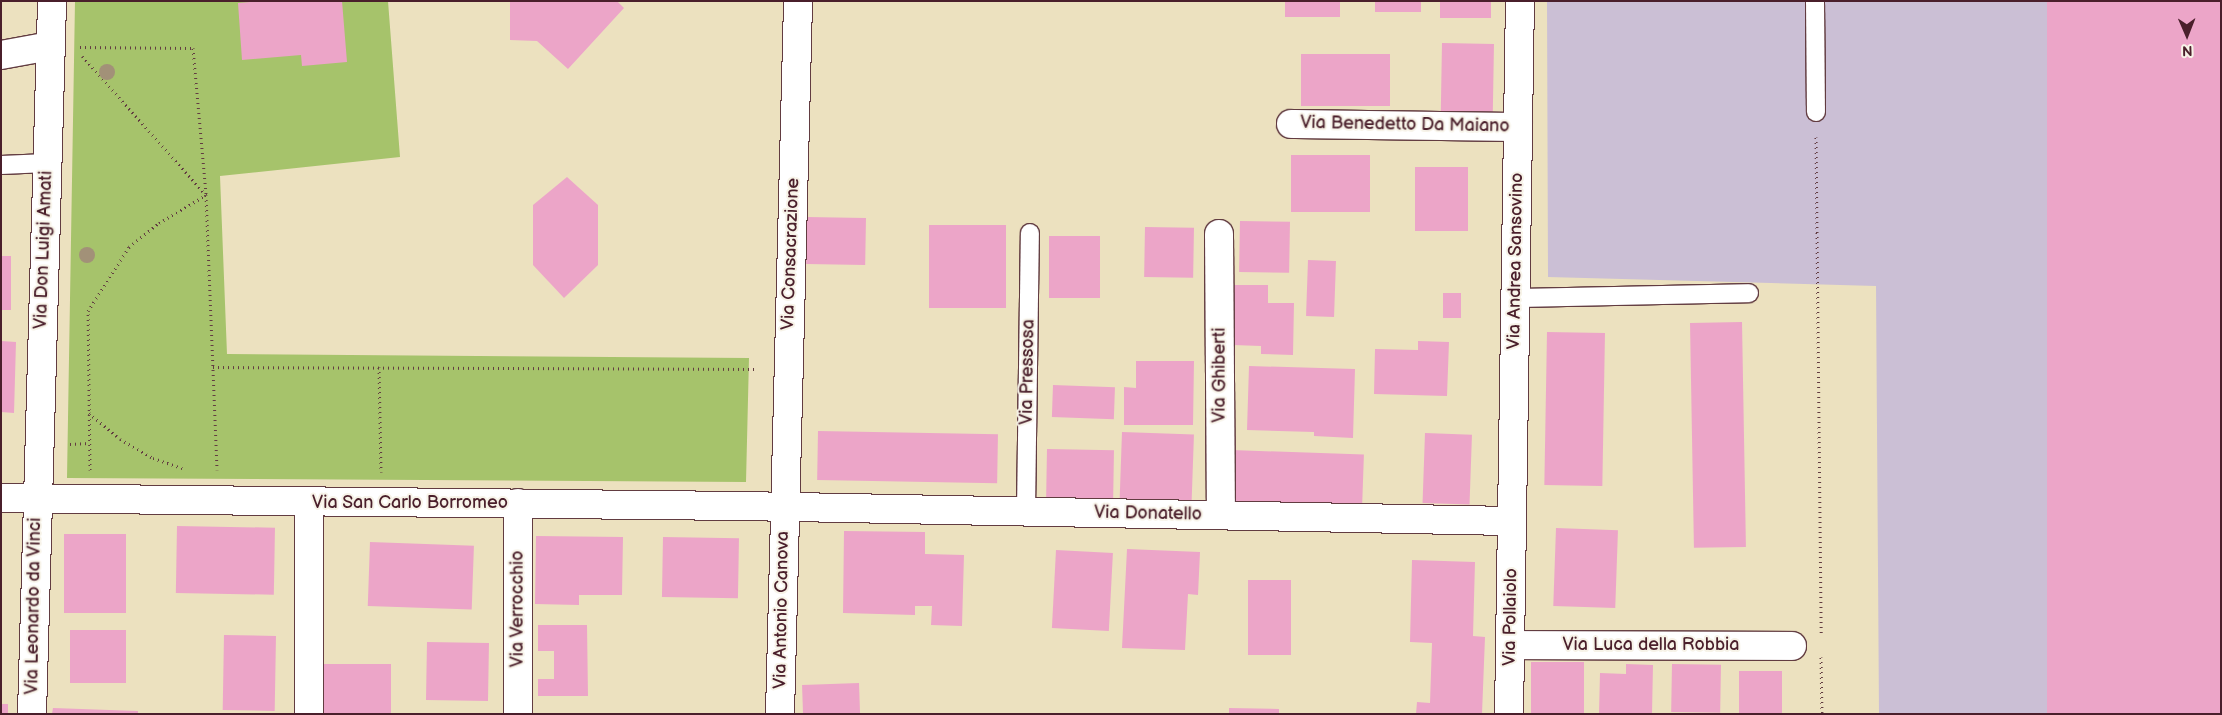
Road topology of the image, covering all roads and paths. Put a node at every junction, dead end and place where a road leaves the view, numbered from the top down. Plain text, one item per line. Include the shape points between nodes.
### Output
1 (52, 1) edge
2 (798, 1) edge
3 (1520, 1) edge
4 (1814, 1) edge
5 (50, 46) junction
6 (1, 55) edge
7 (1816, 112) joint
8 (1291, 124) dead end
9 (1518, 127) junction
10 (47, 163) junction
11 (1, 165) edge
12 (206, 195) junction
13 (1030, 233) dead end
14 (1219, 234) dead end
15 (1749, 293) dead end
16 (1516, 298) junction
17 (213, 367) junction
18 (379, 368) junction
19 (788, 369) junction
20 (89, 413) junction
21 (188, 470) dead end
22 (1, 498) edge
23 (36, 498) junction
24 (90, 499) junction
25 (218, 501) junction
26 (309, 502) junction
27 (381, 502) junction
28 (518, 503) junction
29 (784, 507) junction
30 (1026, 511) junction
31 (1221, 515) junction
32 (1512, 521) junction
33 (1821, 637) dead end
34 (1510, 645) junction
35 (1792, 646) dead end
36 (1821, 656) dead end
37 (32, 714) edge
38 (309, 714) edge
39 (518, 714) edge
40 (780, 714) edge
41 (1509, 714) edge
42 (1822, 714) edge

1 - 5 street, Via Don Luigi Amati
2 - 19 street, Via Consacrazione
3 - 9 street, Via Andrea Sansovino
4 - 7 lane
5 - 6 street
5 - 10 street, Via Don Luigi Amati
7 - 33 path
8 - 9 street, Via Benedetto Da Maiano
9 - 16 street, Via Andrea Sansovino
10 - 11 lane
10 - 23 street, Via Don Luigi Amati
12 - 12 path via 193,180 73,46 193,48
12 - 17 path
12 - 20 path via 159,223 129,247 88,311
13 - 30 lane, Via Pressosa
14 - 31 street, Via Ghiberti
15 - 16 lane
16 - 32 street, Via Andrea Sansovino
17 - 18 path
17 - 25 path
18 - 19 path
18 - 27 path
19 - 29 street, Via Consacrazione
20 - 21 path via 137,449
20 - 24 path
22 - 23 street, Via San Carlo Borromeo
23 - 24 street, Via San Carlo Borromeo
23 - 37 street, Via Leonardo da Vinci
24 - 25 street, Via San Carlo Borromeo
25 - 26 street, Via San Carlo Borromeo
26 - 27 street, Via San Carlo Borromeo
26 - 38 street
27 - 28 street, Via San Carlo Borromeo
28 - 29 street, Via San Carlo Borromeo
28 - 39 street, Via Verrocchio
29 - 30 street, Via Donatello
29 - 40 street, Via Antonio Canova
30 - 31 street, Via Donatello
31 - 32 street, Via Donatello
32 - 34 street, Via Pollaiolo
34 - 35 street, Via Luca della Robbia
34 - 41 street, Via Pollaiolo
36 - 42 path

